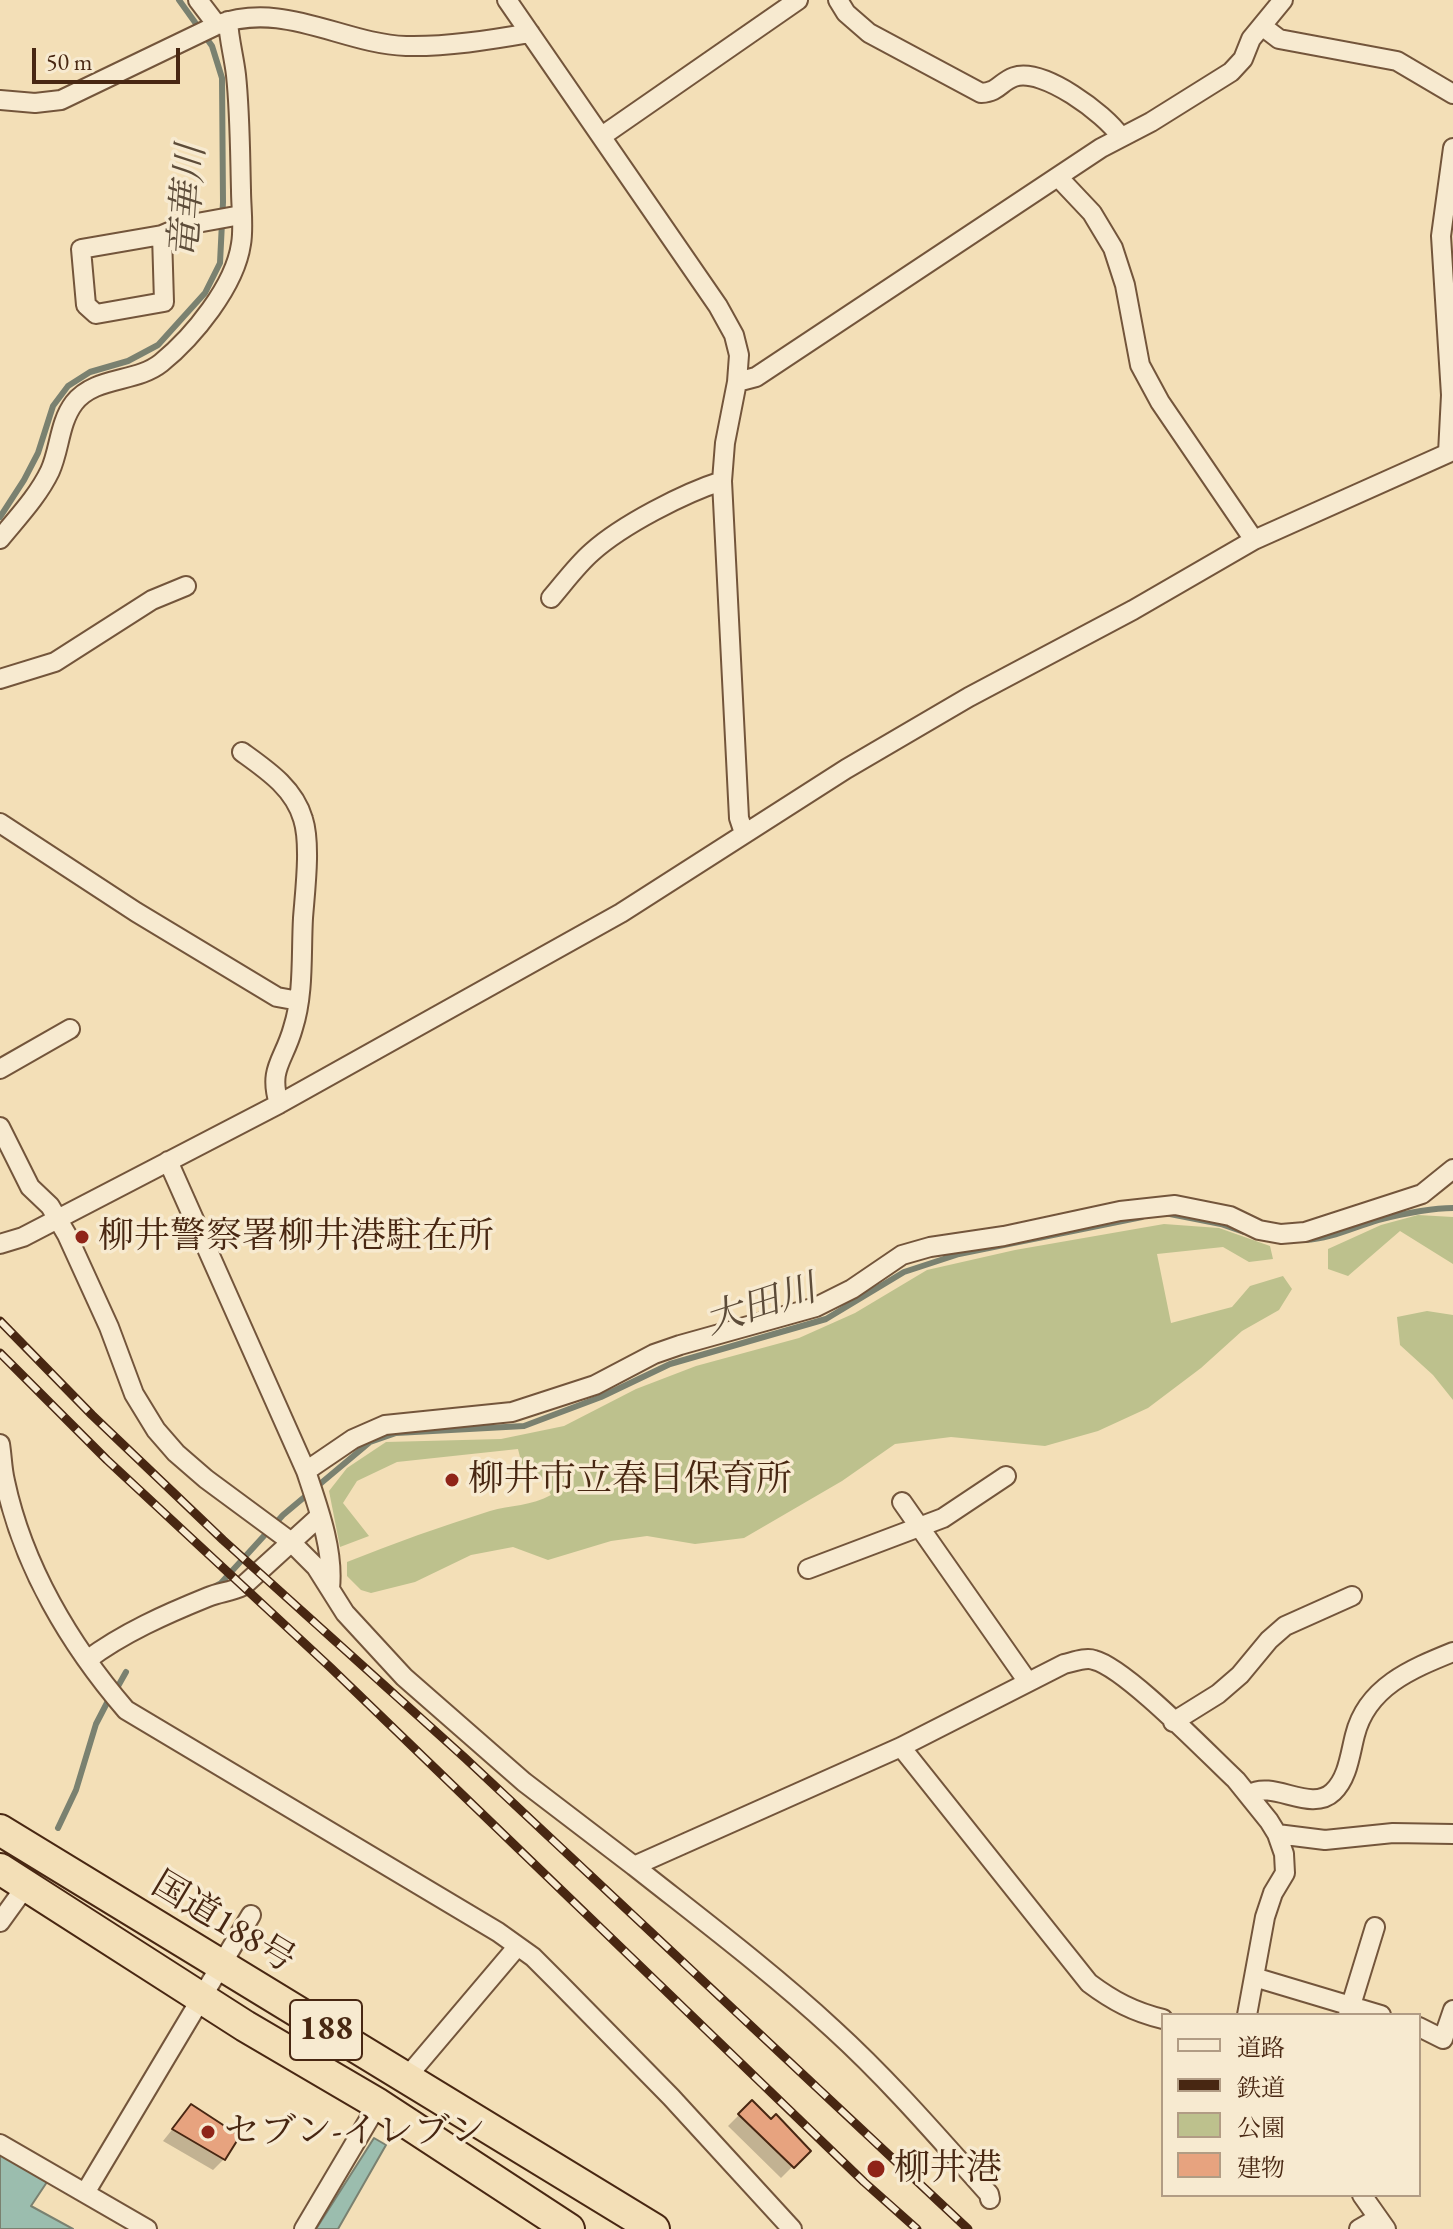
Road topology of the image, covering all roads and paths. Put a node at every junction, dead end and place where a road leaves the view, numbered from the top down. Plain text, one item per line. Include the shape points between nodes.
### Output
1 (198, 0) edge
2 (507, 0) edge
3 (798, 0) edge
4 (838, 0) edge
5 (1283, 0) edge
6 (1262, 26) junction
7 (213, 28) junction
8 (530, 33) junction
9 (1453, 94) edge
10 (0, 100) edge
11 (602, 136) junction
12 (1120, 136) junction
13 (1453, 148) edge
14 (1058, 177) junction
15 (241, 215) junction
16 (162, 235) junction
17 (737, 382) junction
18 (1450, 452) edge
19 (722, 481) junction
20 (0, 539) edge
21 (1254, 540) junction
22 (186, 586) dead end
23 (551, 598) dead end
24 (0, 679) edge
25 (242, 752) dead end
26 (0, 823) edge
27 (744, 833) junction
28 (299, 1001) junction
29 (70, 1029) dead end
30 (0, 1069) edge
31 (279, 1104) junction
32 (0, 1127) edge
33 (168, 1161) junction
34 (1453, 1169) edge
35 (57, 1218) junction
36 (0, 1244) edge
37 (0, 1444) edge
38 (1006, 1476) dead end
39 (311, 1484) junction
40 (902, 1502) dead end
41 (320, 1516) junction
42 (921, 1529) junction
43 (290, 1541) junction
44 (808, 1569) dead end
45 (330, 1588) junction
46 (1352, 1596) dead end
47 (1453, 1652) edge
48 (87, 1660) junction
49 (1028, 1682) junction
50 (1173, 1722) junction
51 (901, 1747) junction
52 (1250, 1794) junction
53 (0, 1830) edge
54 (1277, 1834) junction
55 (1453, 1834) edge
56 (634, 1866) junction
57 (0, 1869) edge
58 (26, 1886) junction
59 (251, 1915) dead end
60 (0, 1922) edge
61 (1375, 1927) dead end
62 (517, 1947) junction
63 (220, 1966) junction
64 (1254, 1977) junction
65 (201, 1998) junction
66 (1350, 2010) edge
67 (1453, 2010) edge
68 (1247, 2013) edge
69 (1161, 2018) edge
70 (1421, 2028) edge
71 (406, 2078) junction
72 (378, 2104) junction
73 (0, 2144) edge
74 (85, 2193) junction
75 (1363, 2197) edge
76 (990, 2199) dead end
77 (1382, 2224) edge
78 (147, 2229) edge
79 (304, 2229) edge
80 (569, 2229) edge
81 (654, 2229) edge
82 (792, 2229) edge
83 (1359, 2229) edge

1 - 7 street
2 - 8 street
3 - 11 street
4 - 12 street via 869,33 981,93 992,93 1015,77 1033,77 1069,92 1111,122
5 - 6 street
6 - 9 street via 1279,39 1397,61
6 - 12 street via 1231,72
7 - 8 street via 265,17 406,46
7 - 10 street via 61,100
7 - 15 street via 229,38 236,73
8 - 11 street
11 - 17 street via 728,325 739,355
12 - 14 street
13 - 18 street via 1441,236
14 - 17 street via 756,377
14 - 21 street via 1092,213 1113,248 1140,365
15 - 16 street
15 - 20 street via 241,244 220,296 159,365 106,383 75,402 49,472
16 - 16 street via 81,249 86,305 96,314 164,302
17 - 19 street
18 - 21 street
19 - 23 street via 622,530 591,552
19 - 27 street via 739,818
21 - 27 street via 955,705
22 - 24 street via 152,600 55,662
25 - 28 street via 291,793 304,820
26 - 28 street via 277,997
27 - 31 street via 621,913
28 - 31 street via 273,1085
29 - 30 street
31 - 33 street
32 - 35 street via 30,1187
33 - 35 street
33 - 39 street
34 - 39 street via 1422,1194 1305,1232 1259,1230 1230,1216 1175,1205 930,1247 902,1255 816,1307 654,1354 595,1385 512,1412 385,1425 353,1439
35 - 36 street
35 - 43 street via 134,1394 156,1430 206,1479
37 - 48 street via 19,1529 47,1596
38 - 42 street
39 - 41 street
40 - 42 street
41 - 43 street
41 - 45 street via 332,1572
42 - 44 street
42 - 49 street
43 - 45 street
43 - 48 street via 243,1586 139,1628
45 - 56 street via 345,1613 404,1677 524,1782
46 - 50 street via 1285,1626 1218,1694
47 - 52 street via 1402,1675 1370,1700 1333,1793 1321,1798 1262,1790
48 - 62 street via 126,1710
49 - 50 street via 1064,1664 1092,1658 1111,1667
49 - 51 street
50 - 52 street
51 - 56 street
51 - 69 street via 1089,1983 1124,2007
52 - 54 street
53 - 63 highway, 国道188号 / 188
54 - 55 street via 1325,1840
54 - 64 street via 1285,1873 1265,1917
56 - 76 street via 834,2029 903,2096
57 - 58 highway, 国道188号 / 188
58 - 60 street
58 - 65 highway, 国道188号 / 188
59 - 63 street
61 - 66 street
62 - 71 street
62 - 82 street via 648,2074
63 - 65 street
63 - 71 highway, 国道188号 / 188
64 - 66 street
64 - 68 street
65 - 72 highway, 国道188号 / 188
65 - 74 street
67 - 70 street via 1443,2039
71 - 81 highway, 国道188号 / 188
72 - 79 street
72 - 80 highway, 国道188号 / 188
73 - 74 street
74 - 78 street
75 - 77 street
77 - 83 street

